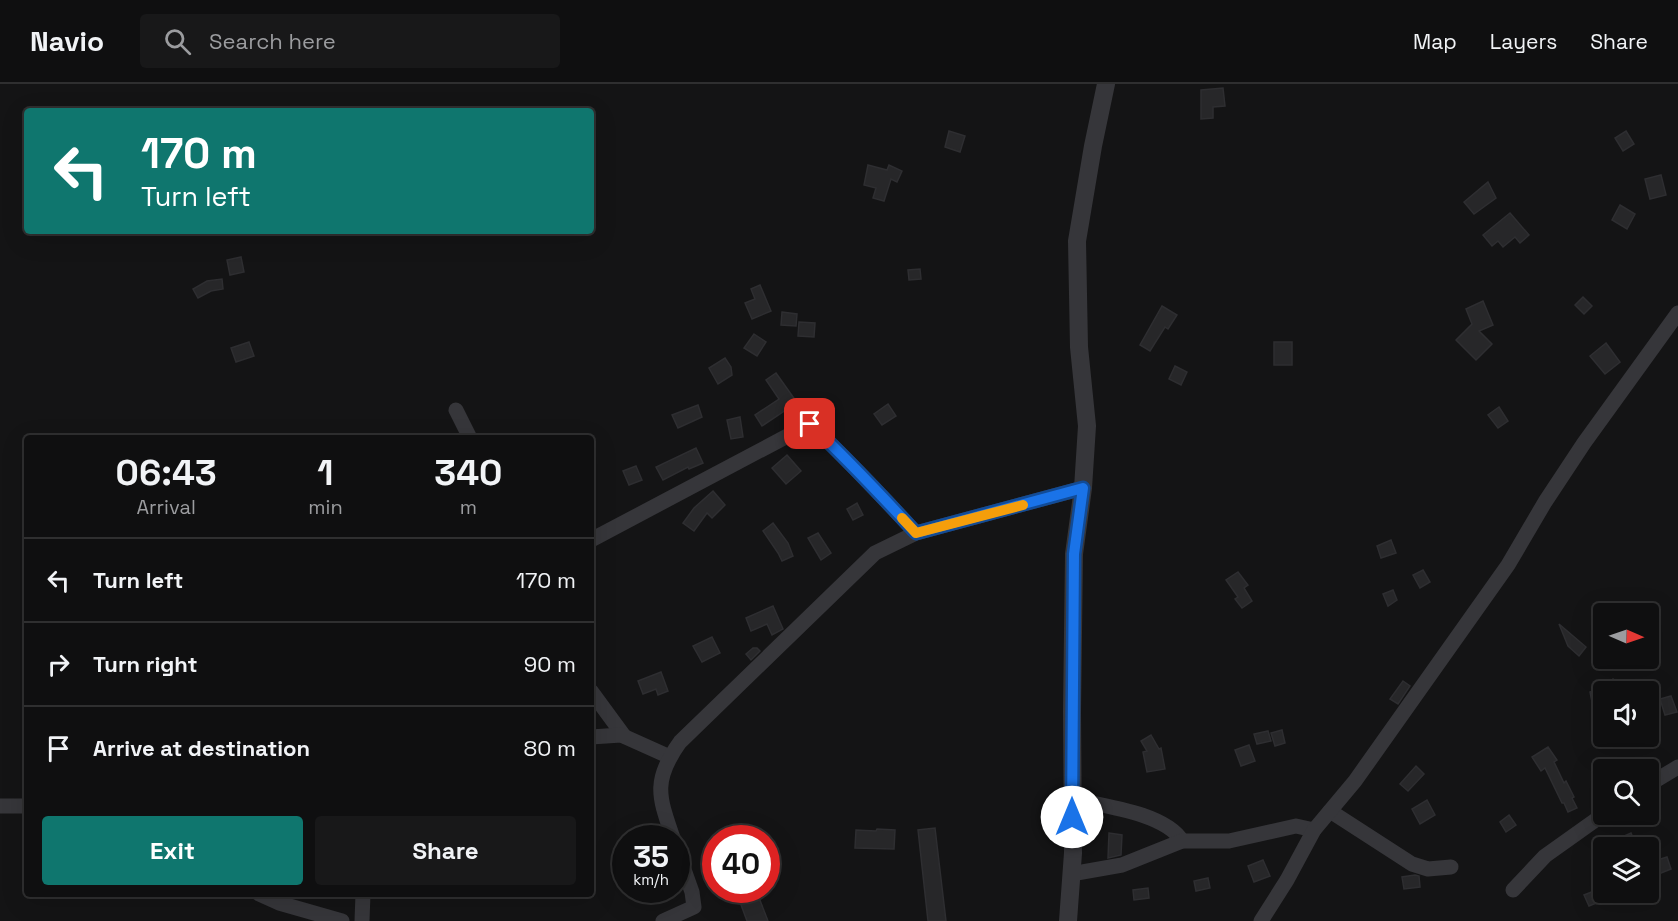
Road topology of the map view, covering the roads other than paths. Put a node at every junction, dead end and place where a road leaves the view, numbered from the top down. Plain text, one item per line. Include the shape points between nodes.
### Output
1 (1106, 84) edge
2 (1678, 313) edge
3 (456, 410) dead end
4 (468, 435) edge
5 (1083, 488) junction
6 (916, 533) junction
7 (594, 538) edge
8 (594, 695) edge
9 (624, 736) junction
10 (594, 737) edge
11 (670, 757) junction
12 (1678, 767) edge
13 (1659, 778) edge
14 (1072, 799) junction
15 (0, 806) edge
16 (24, 806) edge
17 (1330, 811) junction
18 (1593, 821) edge
19 (669, 825) edge
20 (1314, 830) junction
21 (1182, 841) junction
22 (1450, 867) dead end
23 (1071, 874) junction
24 (690, 886) edge
25 (1513, 890) dead end
26 (266, 897) edge
27 (363, 897) edge
28 (697, 914) edge
29 (342, 921) edge
30 (362, 921) edge
31 (663, 921) edge
32 (1068, 921) edge
33 (1261, 921) edge

1 - 5 street via 1077,241 1079,347 1087,426
2 - 17 street via 1584,443 1501,575
3 - 4 street
5 - 6 street
5 - 14 street via 1074,554
6 - 7 street via 810,424
6 - 11 street via 875,553 680,742
8 - 9 street
9 - 10 street
9 - 11 street
11 - 19 street via 662,778 660,800
12 - 13 street
14 - 21 street via 1144,814 1178,834
14 - 23 street
15 - 16 street
17 - 20 street
17 - 22 street via 1412,864 1428,869
18 - 25 street via 1545,856
20 - 21 street via 1296,826 1229,842
20 - 33 street
21 - 23 street via 1122,865
23 - 32 street
24 - 28 street
26 - 29 street
27 - 30 street
28 - 31 street

